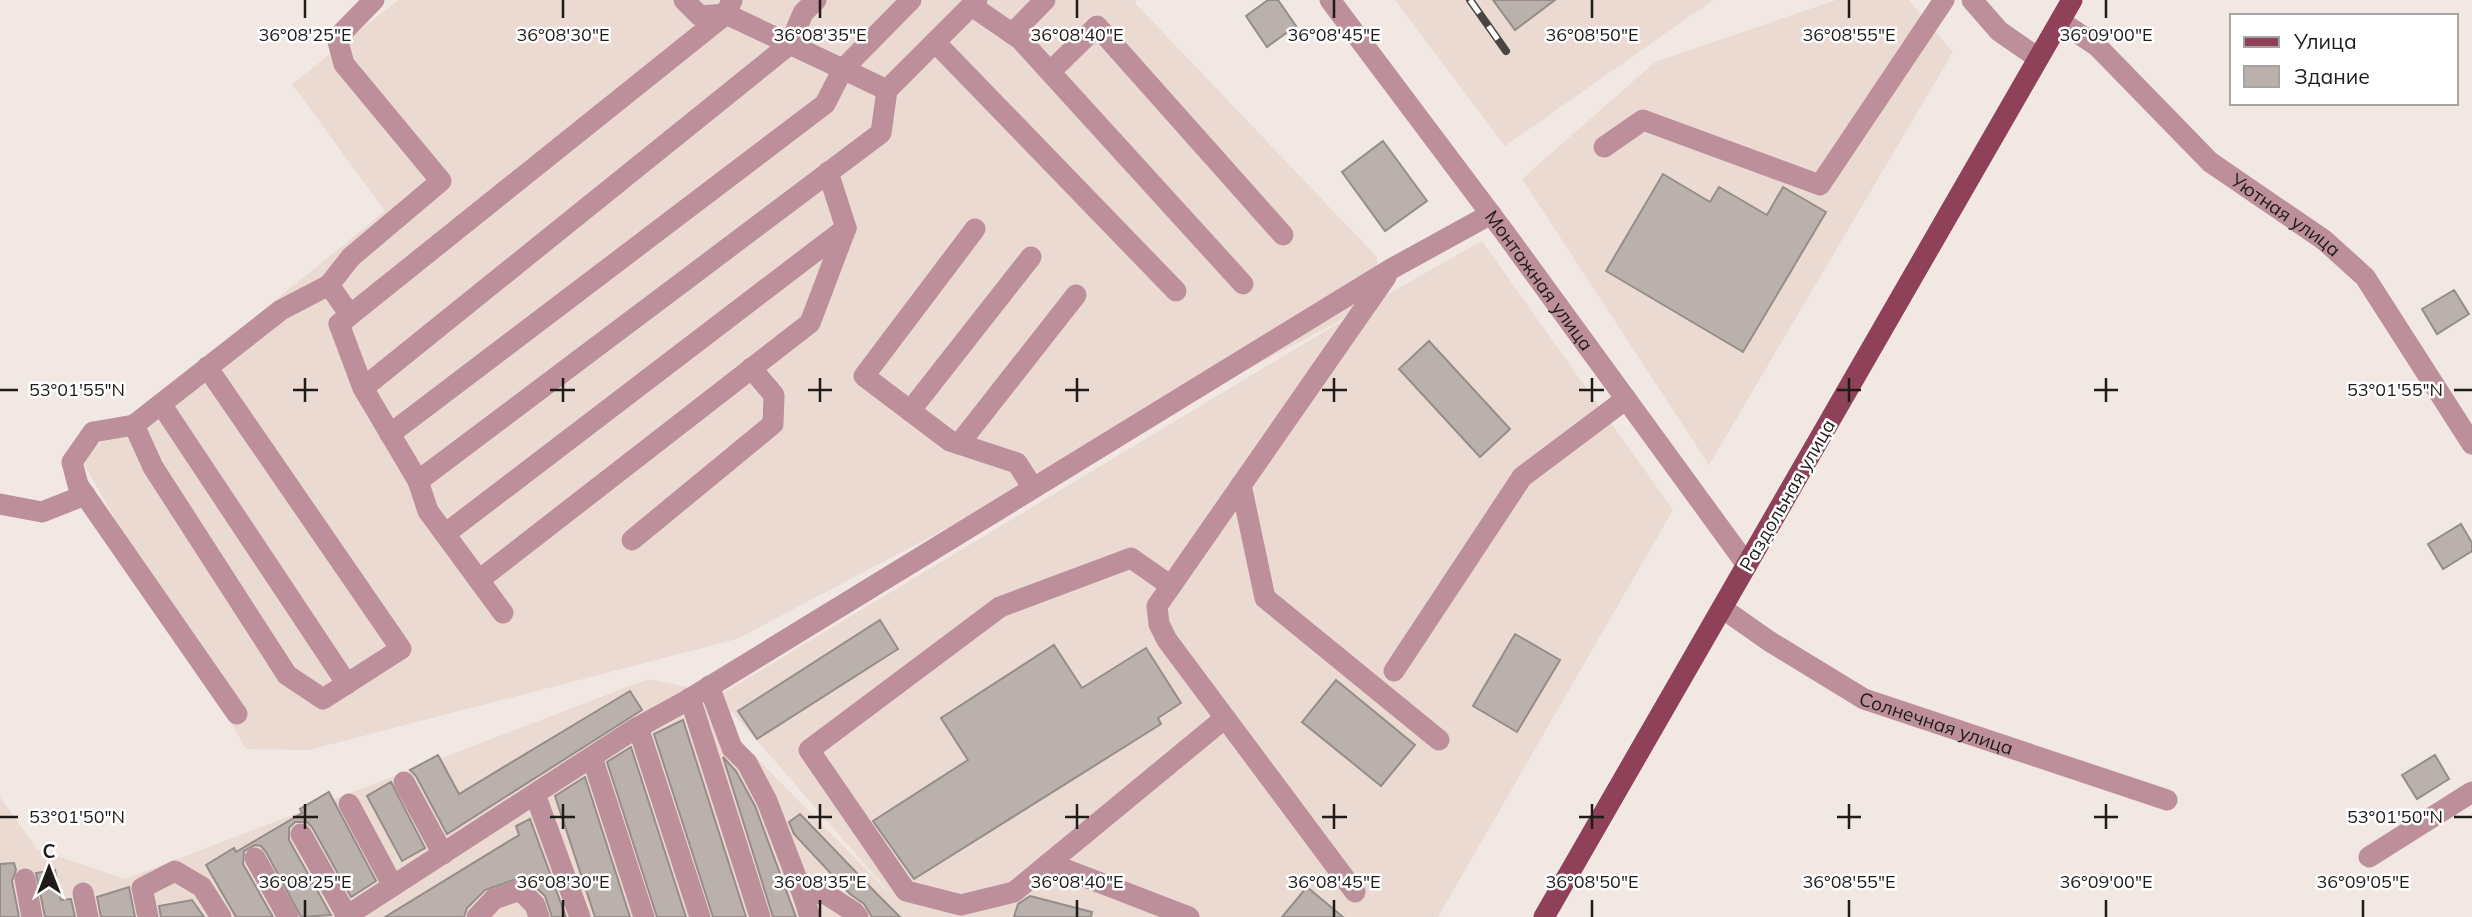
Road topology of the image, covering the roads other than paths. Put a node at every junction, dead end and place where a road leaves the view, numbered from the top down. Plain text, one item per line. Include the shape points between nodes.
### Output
1 (374, 0) edge
2 (684, 0) edge
3 (816, 0) edge
4 (911, 0) edge
5 (1045, 0) edge
6 (1330, 0) edge
7 (1944, 0) edge
8 (1972, 0) edge
9 (2072, 0) edge
10 (975, 3) edge
11 (729, 7) edge
12 (2060, 21) junction
13 (1012, 34) junction
14 (935, 43) junction
15 (790, 44) junction
16 (2038, 58) junction
17 (843, 69) junction
18 (1050, 72) junction
19 (887, 90) junction
20 (1604, 147) dead end
21 (828, 172) junction
22 (1491, 214) junction
23 (846, 228) junction
24 (975, 229) dead end
25 (1283, 235) dead end
26 (1031, 257) dead end
27 (1391, 269) junction
28 (1243, 284) dead end
29 (329, 285) junction
30 (1176, 291) dead end
31 (1076, 295) dead end
32 (350, 315) junction
33 (207, 367) junction
34 (751, 369) junction
35 (363, 388) junction
36 (1626, 399) junction
37 (161, 404) junction
38 (909, 411) junction
39 (134, 425) junction
40 (390, 434) junction
41 (959, 444) junction
42 (2472, 444) edge
43 (418, 481) junction
44 (1241, 485) junction
45 (1034, 488) junction
46 (85, 495) junction
47 (0, 504) edge
48 (445, 534) junction
49 (632, 540) dead end
50 (1747, 565) junction
51 (479, 580) junction
52 (1171, 586) junction
53 (1722, 608) junction
54 (503, 613) dead end
55 (1394, 671) dead end
56 (347, 684) junction
57 (709, 686) junction
58 (690, 698) junction
59 (237, 714) dead end
60 (1225, 718) junction
61 (638, 727) junction
62 (1439, 740) dead end
63 (592, 757) junction
64 (404, 782) dead end
65 (2472, 792) edge
66 (535, 794) junction
67 (2167, 800) dead end
68 (349, 804) dead end
69 (301, 834) dead end
70 (443, 854) junction
71 (2369, 857) dead end
72 (255, 858) dead end
73 (1049, 863) junction
74 (25, 879) dead end
75 (393, 886) junction
76 (1355, 892) dead end
77 (83, 893) dead end
78 (803, 895) junction
79 (346, 916) edge
80 (32, 917) edge
81 (88, 917) edge
82 (148, 917) edge
83 (221, 917) edge
84 (288, 917) edge
85 (477, 917) edge
86 (539, 917) edge
87 (580, 917) edge
88 (644, 917) edge
89 (700, 917) edge
90 (760, 917) edge
91 (810, 917) edge
92 (858, 917) edge
93 (1189, 917) edge
94 (1544, 917) edge

1 - 29 street via 337,38 344,64 441,181 351,257
2 - 11 street via 700,16
3 - 15 street via 803,13
4 - 17 street
5 - 13 street
6 - 22 street, Монтажная улица
7 - 20 street via 1820,185 1643,120
8 - 16 street via 1999,31
9 - 12 main road, Раздольная улица
10 - 13 street
10 - 14 street
11 - 15 street
11 - 32 street
12 - 16 main road, Раздольная улица
12 - 42 street, Уютная улица via 2097,46 2210,162 2324,240 2365,277
13 - 18 street
14 - 19 street
14 - 30 street
15 - 17 street
15 - 35 street
16 - 50 main road, Раздольная улица
17 - 19 street
17 - 40 street via 825,104
18 - 25 street via 1097,26
18 - 28 street
19 - 21 street via 881,133
21 - 23 street
21 - 43 street
22 - 27 street
22 - 36 street, Монтажная улица
23 - 34 street via 810,323
23 - 48 street
24 - 38 street via 864,376
26 - 38 street
27 - 44 street
27 - 45 street
29 - 32 street
29 - 33 street via 281,310
31 - 41 street
32 - 35 street via 339,324
33 - 37 street
33 - 56 street via 401,649
34 - 49 street via 774,395 773,424
34 - 51 street
35 - 40 street
36 - 50 street, Монтажная улица
36 - 55 street via 1522,477
37 - 39 street
37 - 56 street
38 - 41 street
39 - 46 street via 93,432 72,462
39 - 56 street via 153,467 287,676 323,699
40 - 43 street
41 - 45 street via 1017,463
43 - 48 street via 428,511
44 - 52 street
44 - 62 street via 1265,598
45 - 57 street
46 - 47 street via 43,512
46 - 59 street
48 - 51 street
50 - 53 main road, Раздольная улица
51 - 54 street
52 - 60 street via 1157,606 1159,624
52 - 73 street via 1131,558 1000,607 809,750 906,891 961,905 1014,892
53 - 67 street, Солнечная улица via 1864,699
53 - 94 main road, Раздольная улица
57 - 58 street
57 - 78 street via 732,748 747,763 768,802
58 - 61 street
58 - 90 street
60 - 73 street
60 - 76 street
61 - 63 street
61 - 89 street
63 - 66 street
63 - 88 street
64 - 70 street
65 - 71 street
66 - 70 street
66 - 87 street
68 - 75 street
69 - 79 street
70 - 75 street
72 - 84 street
73 - 93 street
74 - 80 street
75 - 79 street
77 - 81 street
78 - 91 street
78 - 92 street via 824,893
82 - 83 street via 142,888 176,871 202,887
85 - 86 street via 494,900 520,890 535,905

